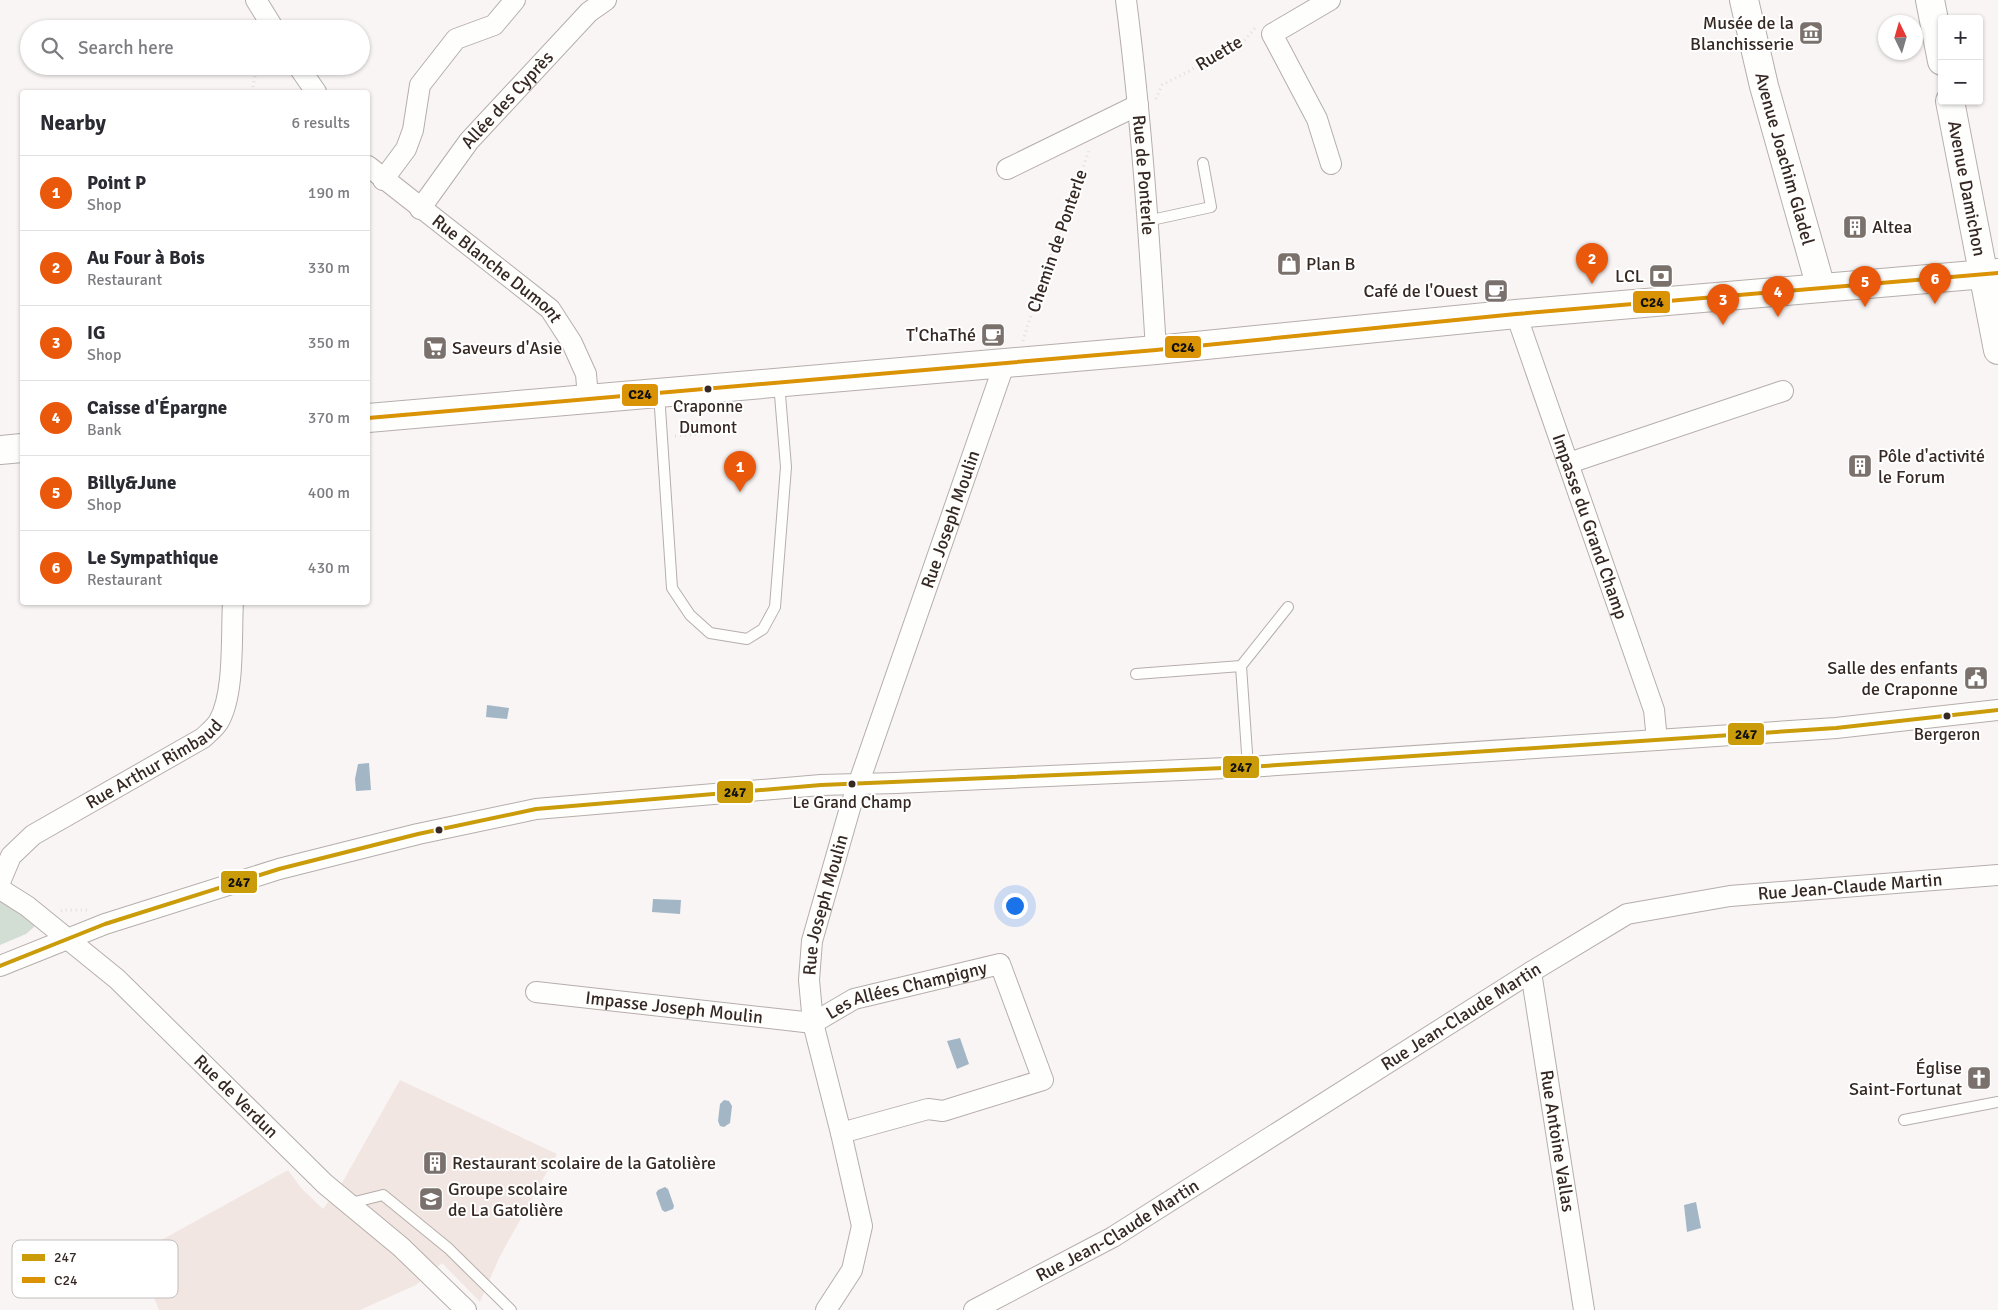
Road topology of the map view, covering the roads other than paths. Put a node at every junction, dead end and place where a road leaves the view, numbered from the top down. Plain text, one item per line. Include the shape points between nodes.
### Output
1 (256, 0) edge
2 (515, 0) edge
3 (606, 0) edge
4 (1126, 0) edge
5 (1330, 0) edge
6 (1744, 0) edge
7 (1930, 0) edge
8 (268, 20) edge
9 (1938, 40) edge
10 (304, 75) edge
11 (315, 90) edge
12 (1951, 105) edge
13 (1138, 112) junction
14 (1203, 163) dead end
15 (1331, 164) dead end
16 (370, 168) edge
17 (1007, 168) dead end
18 (383, 180) junction
19 (420, 209) junction
20 (1147, 221) junction
21 (1991, 273) edge
22 (1821, 288) junction
23 (1516, 314) junction
24 (1156, 350) junction
25 (1998, 350) edge
26 (1012, 361) junction
27 (779, 382) junction
28 (1783, 391) dead end
29 (658, 392) junction
30 (588, 398) junction
31 (370, 418) edge
32 (20, 448) edge
33 (0, 450) edge
34 (1566, 455) junction
35 (233, 605) edge
36 (1288, 607) dead end
37 (1241, 666) junction
38 (1136, 674) dead end
39 (1998, 710) edge
40 (1657, 740) junction
41 (1248, 767) junction
42 (860, 784) junction
43 (1998, 875) edge
44 (0, 882) edge
45 (0, 889) edge
46 (68, 939) junction
47 (0, 966) edge
48 (1531, 972) junction
49 (536, 992) dead end
50 (813, 1023) junction
51 (1998, 1102) edge
52 (1904, 1120) dead end
53 (841, 1133) junction
54 (348, 1204) junction
55 (466, 1310) edge
56 (511, 1310) edge
57 (826, 1310) edge
58 (974, 1310) edge
59 (1584, 1310) edge

1 - 8 street
2 - 18 street via 494,25 456,39 420,85 413,130 406,149
3 - 19 street, Allée des Cyprès via 589,12 469,141
4 - 13 street, Rue de Ponterle
5 - 15 street via 1266,28 1317,119
6 - 22 main road, Avenue Joachim Gladel via 1764,86
7 - 9 main road
10 - 11 street
12 - 21 main road, Avenue Damichon
13 - 17 street via 1100,123
13 - 20 street, Rue de Ponterle
14 - 20 lane via 1211,206
16 - 18 street, Rue Blanche Dumont
18 - 19 street, Rue Blanche Dumont
19 - 30 street, Rue Blanche Dumont via 550,309 572,343 586,374
20 - 24 street, Rue de Ponterle
21 - 22 main road
21 - 25 main road, Avenue Damichon
22 - 23 main road
23 - 24 main road
23 - 34 street, Impasse du Grand Champ
24 - 26 main road
26 - 27 main road
26 - 42 street, Rue Joseph Moulin
27 - 29 main road
27 - 29 lane via 786,467 775,607 763,629 747,639 710,633 690,615 672,588
28 - 34 street
29 - 30 main road
30 - 31 main road
32 - 33 main road
34 - 40 street, Impasse du Grand Champ via 1654,710
35 - 44 street, Rue Arthur Rimbaud via 229,691 218,723 203,738 33,835 10,856
36 - 37 lane
37 - 38 lane
37 - 41 lane
39 - 40 street via 1836,728
40 - 41 street
41 - 42 street
42 - 46 street via 536,809 482,819 279,869 105,924
42 - 50 street, Rue Joseph Moulin via 841,837 812,941 809,980
43 - 48 street, Rue Jean-Claude Martin via 1730,896 1627,914
45 - 46 street, Rue de Verdun
46 - 47 street
46 - 54 street, Rue de Verdun via 117,979
48 - 58 street, Rue Jean-Claude Martin via 1113,1237
48 - 59 street, Rue Antoine Vallas
49 - 50 street, Impasse Joseph Moulin
50 - 53 street, Rue Joseph Moulin
50 - 53 street, Les Allées Champigny via 854,999 1000,964 1043,1080 943,1111 928,1109
51 - 52 lane
53 - 57 street, Rue Joseph Moulin via 862,1226 852,1270
54 - 55 street, Rue de Verdun via 401,1247
54 - 56 lane via 383,1195 448,1248

